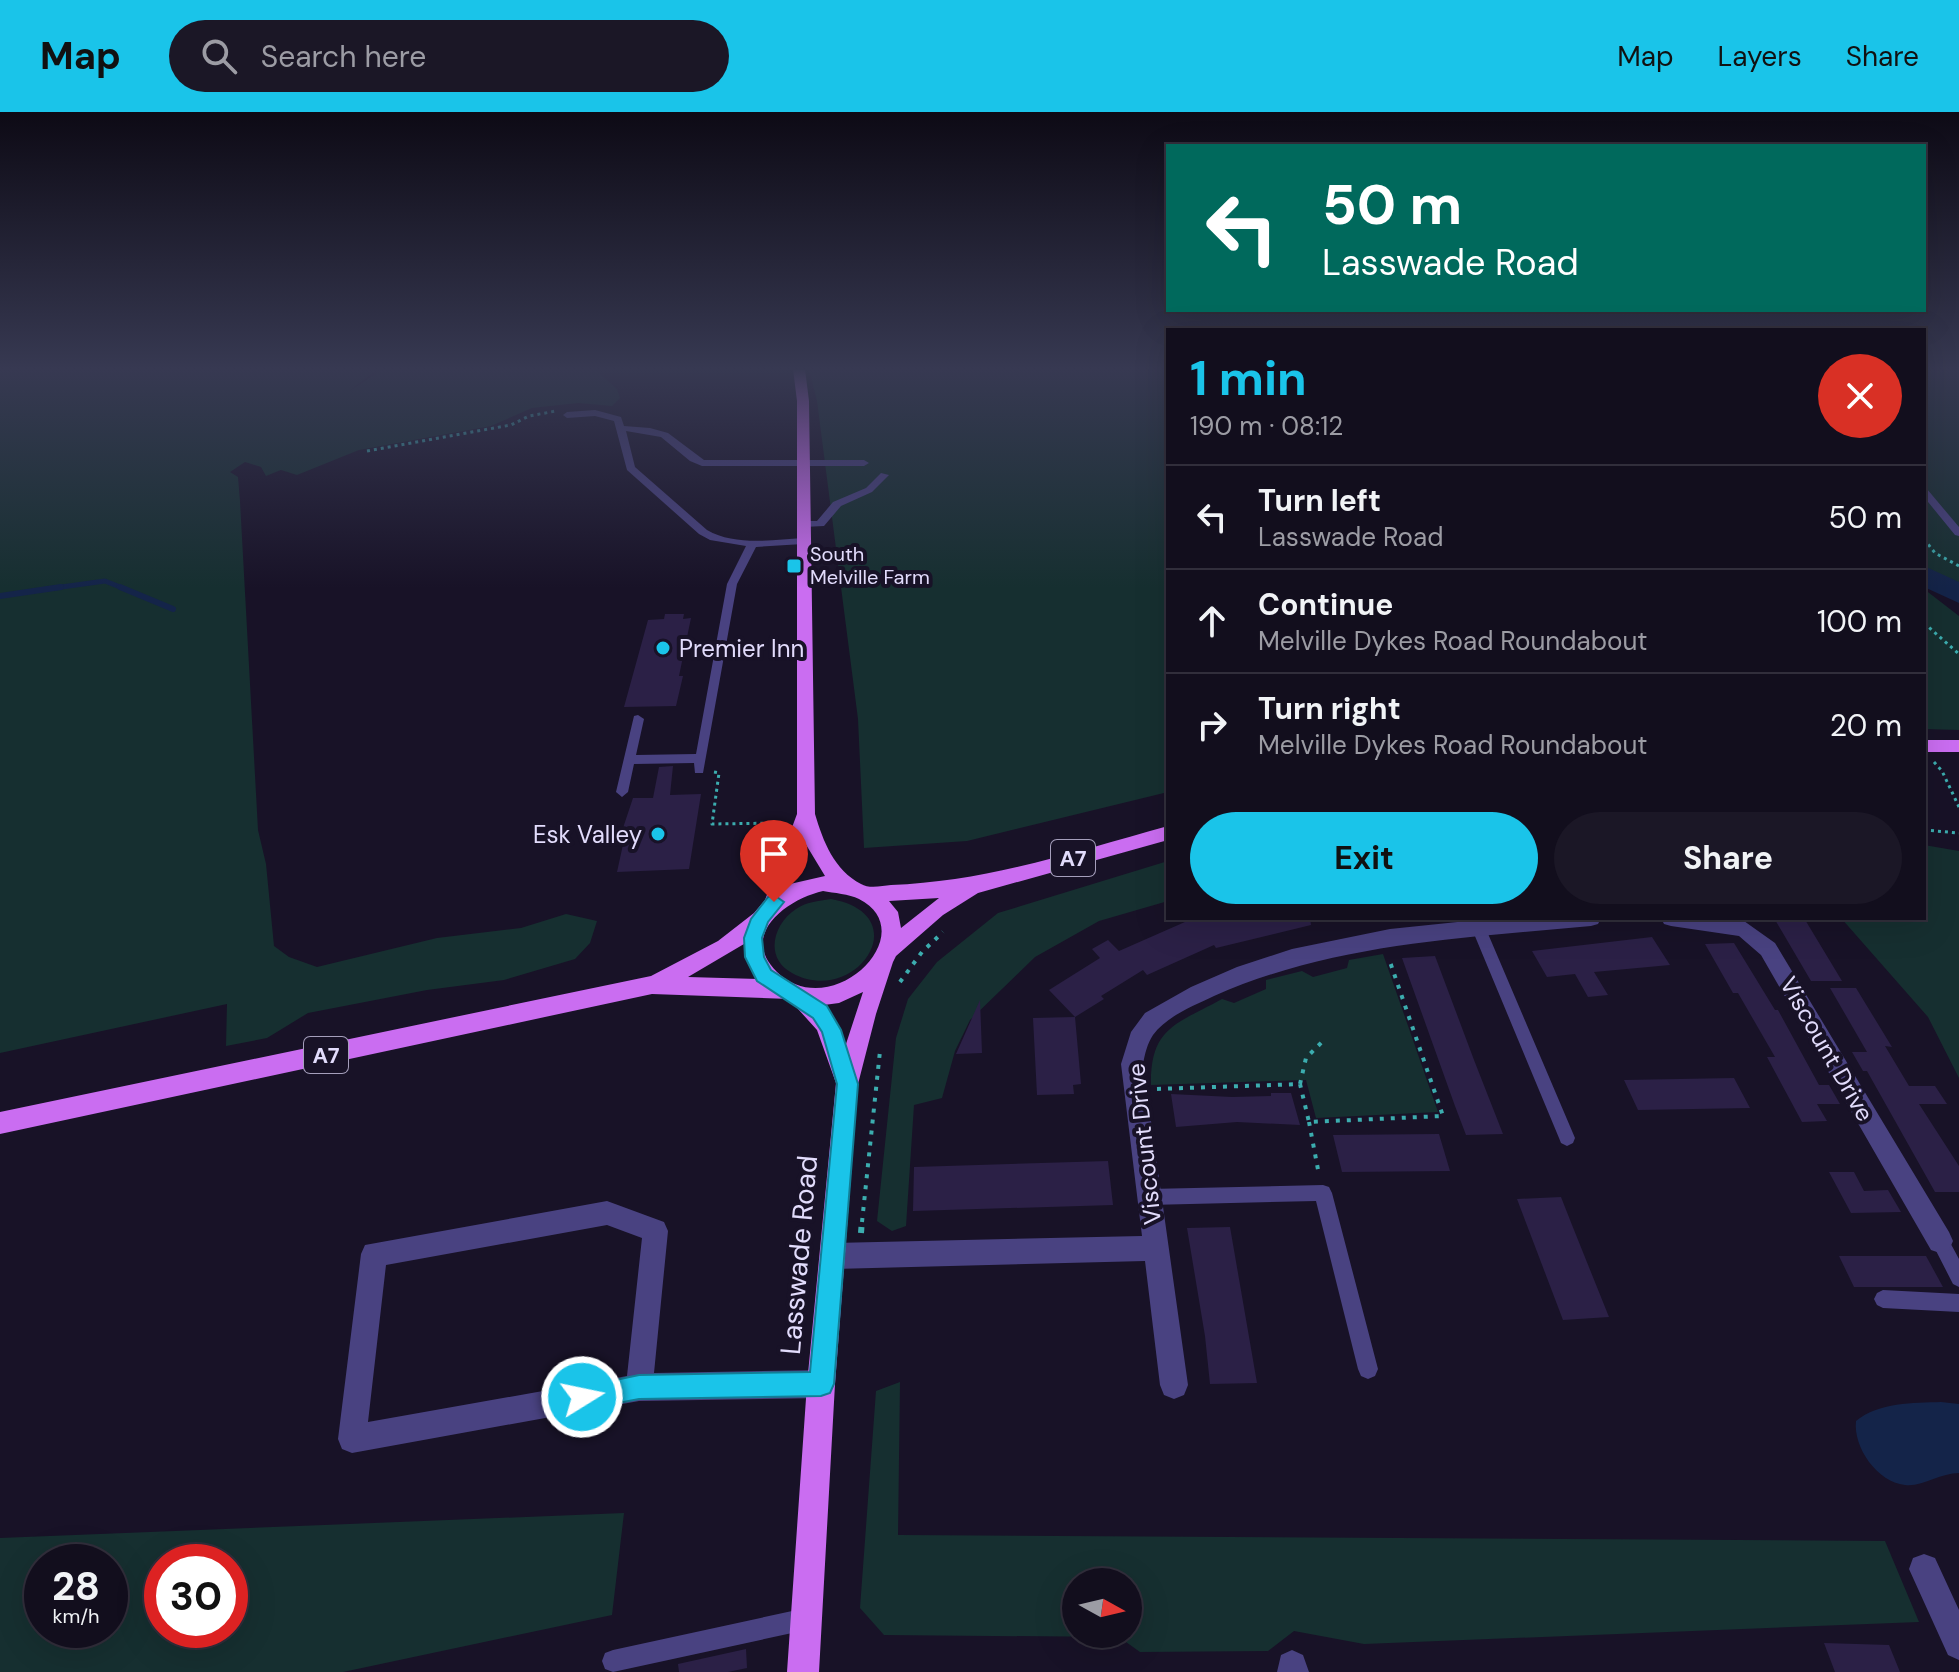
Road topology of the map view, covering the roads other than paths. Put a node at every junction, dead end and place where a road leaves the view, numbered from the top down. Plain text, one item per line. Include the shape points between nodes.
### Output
1 (623, 442) edge
2 (676, 442) edge
3 (803, 442) edge
4 (803, 463) junction
5 (864, 463) dead end
6 (884, 475) dead end
7 (1926, 493) edge
8 (803, 533) junction
9 (1959, 533) edge
10 (752, 544) junction
11 (638, 719) dead end
12 (1959, 746) edge
13 (1928, 753) edge
14 (629, 760) junction
15 (622, 792) dead end
16 (806, 814) junction
17 (1166, 834) edge
18 (849, 885) junction
19 (979, 885) junction
20 (869, 894) junction
21 (767, 910) junction
22 (1571, 920) edge
23 (1684, 920) edge
24 (1479, 929) junction
25 (888, 956) junction
26 (652, 985) junction
27 (790, 992) junction
28 (847, 1084) junction
29 (0, 1123) edge
30 (1567, 1138) dead end
31 (1149, 1197) junction
32 (1940, 1241) joint
33 (1156, 1248) junction
34 (846, 1256) junction
35 (1959, 1278) edge
36 (1883, 1299) dead end
37 (1959, 1303) edge
38 (1368, 1369) dead end
39 (821, 1384) junction
40 (1174, 1385) dead end
41 (639, 1387) junction
42 (1924, 1569) dead end
43 (806, 1619) junction
44 (1959, 1642) edge
45 (613, 1661) dead end
46 (803, 1672) edge

1 - 10 lane via 630,468 703,532
2 - 4 lane via 687,457 702,463
3 - 4 main road
4 - 5 lane
4 - 8 main road
6 - 8 lane
7 - 9 lane
8 - 10 lane
8 - 16 main road
10 - 14 lane via 732,584 700,764
11 - 14 lane
12 - 13 main road
14 - 15 lane
16 - 18 main road via 818,854
16 - 21 main road
17 - 19 main road, A7
18 - 20 main road
18 - 21 main road via 797,889
19 - 20 main road, A7
19 - 25 main road, A7 via 936,909
20 - 25 main road via 890,918 894,933
21 - 26 main road, A7 via 725,947
21 - 27 main road via 753,938 754,957 764,975
22 - 24 street, Viscount Drive
23 - 32 street, Viscount Drive via 1744,929 1768,949
24 - 30 lane
24 - 31 street, Viscount Drive via 1382,938 1258,967 1171,1007 1149,1024 1136,1043 1132,1064
25 - 27 main road via 864,982 837,994
25 - 28 main road, Lasswade Road via 865,1014
26 - 27 main road, A7
26 - 29 main road, A7
27 - 28 main road, Lasswade Road via 820,1012
28 - 34 main road, Lasswade Road
31 - 33 street, Viscount Drive
31 - 38 lane via 1323,1193
32 - 35 lane
33 - 34 street, Viscount Drive
33 - 40 street, Viscount Drive
34 - 39 main road, Lasswade Road
36 - 37 lane
39 - 41 street
39 - 43 main road, Lasswade Road
41 - 41 street via 352,1439 374,1254 607,1213 655,1231
42 - 44 street
43 - 45 lane
43 - 46 main road, Lasswade Road

